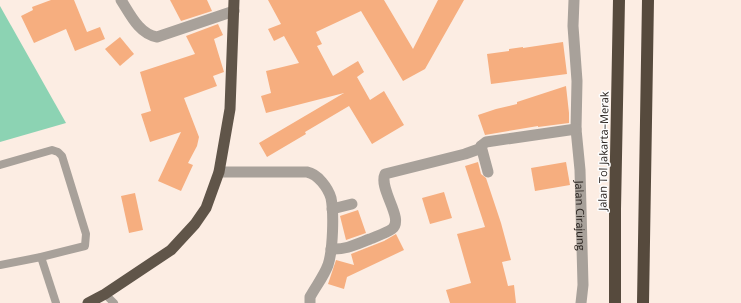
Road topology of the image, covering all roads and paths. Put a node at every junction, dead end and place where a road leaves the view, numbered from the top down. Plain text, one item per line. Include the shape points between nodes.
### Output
1 (121, 0) edge
2 (234, 0) edge
3 (574, 0) edge
4 (619, 0) edge
5 (648, 0) edge
6 (234, 11) junction
7 (576, 129) junction
8 (481, 146) junction
9 (0, 165) edge
10 (219, 172) junction
11 (488, 172) dead end
12 (352, 204) dead end
13 (332, 209) junction
14 (331, 249) junction
15 (41, 257) junction
16 (0, 265) edge
17 (105, 294) junction
18 (56, 303) edge
19 (88, 303) edge
20 (114, 303) edge
21 (310, 303) edge
22 (581, 303) edge
23 (615, 303) edge
24 (643, 303) edge

1 - 6 street via 141,29 157,37
2 - 6 highway
3 - 7 street, Jalan Cirajung
4 - 23 highway, Jalan Tol Jakarta–Merak
5 - 24 highway
6 - 10 highway via 230,109
7 - 8 street via 486,142
7 - 22 street, Jalan Cirajung via 580,170 583,285
8 - 11 street
8 - 14 street via 465,154 385,174 383,182 396,216 396,225 386,232 346,248
9 - 15 lane via 52,150 62,156 86,234 85,246
10 - 13 street via 310,172 326,188
10 - 17 highway via 206,208 186,234 171,250
12 - 13 street
13 - 14 street
14 - 21 street via 328,265 310,297
15 - 16 lane
15 - 18 lane
17 - 19 highway
17 - 20 lane

